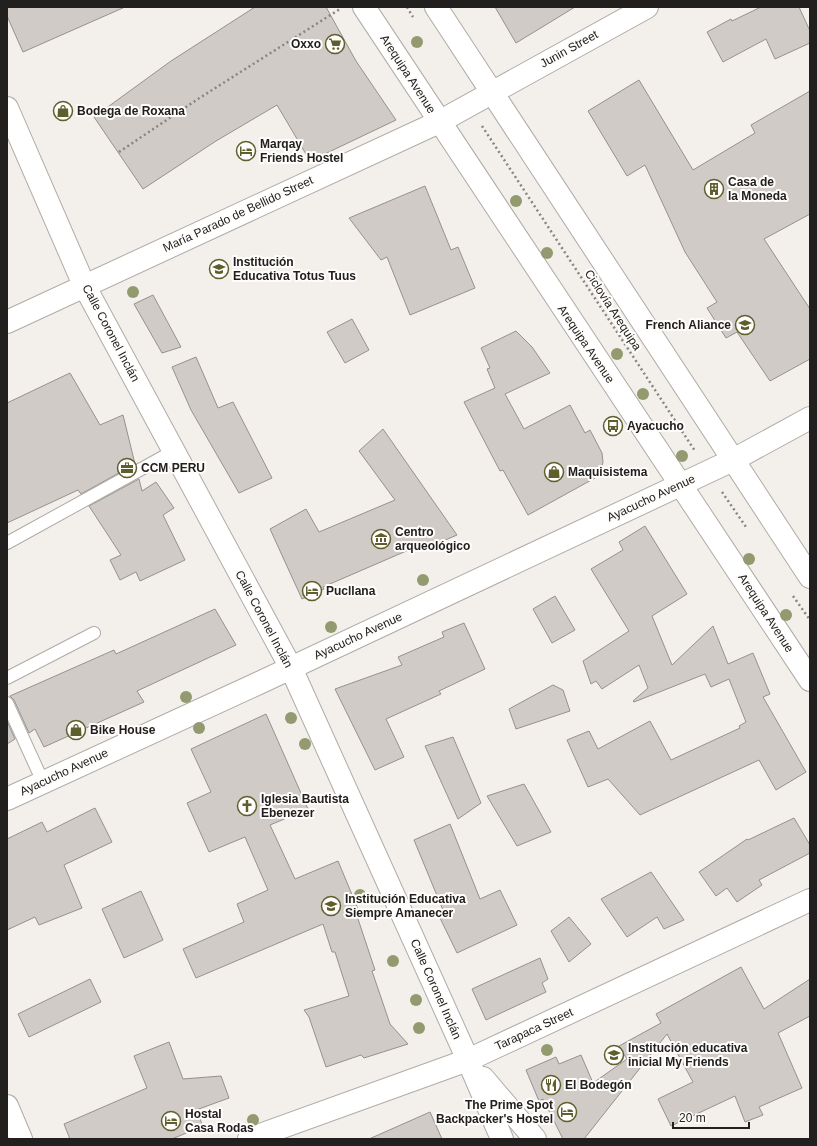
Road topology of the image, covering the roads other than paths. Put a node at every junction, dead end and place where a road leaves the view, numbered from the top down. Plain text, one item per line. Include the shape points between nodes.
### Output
1 (364, 7) edge
2 (436, 7) edge
3 (647, 7) edge
4 (491, 92) junction
5 (468, 105) joint
6 (7, 108) edge
7 (439, 122) junction
8 (84, 285) junction
9 (7, 322) edge
10 (810, 418) edge
11 (174, 450) junction
12 (733, 460) junction
13 (681, 484) junction
14 (7, 544) edge
15 (810, 577) edge
16 (94, 634) dead end
17 (291, 668) junction
18 (7, 678) edge
19 (810, 680) edge
20 (7, 703) edge
21 (43, 782) junction
22 (7, 799) edge
23 (810, 900) edge
24 (468, 1060) junction
25 (7, 1106) edge
26 (21, 1139) edge
27 (249, 1139) edge
28 (502, 1139) edge
29 (535, 1139) edge

1 - 7 street, Arequipa Avenue
2 - 4 street
3 - 4 street, Junin Street
4 - 5 street, Junin Street
4 - 12 street
5 - 7 street, María Parado de Bellido Street
6 - 8 street, Calle Coronel Inclán
7 - 8 street, María Parado de Bellido Street
7 - 13 street, Arequipa Avenue
8 - 9 street, María Parado de Bellido Street
8 - 11 street, Calle Coronel Inclán
10 - 12 street, Ayacucho Avenue
11 - 14 lane
11 - 17 street, Calle Coronel Inclán
12 - 13 street, Ayacucho Avenue
12 - 15 street
13 - 17 street, Ayacucho Avenue
13 - 19 street, Arequipa Avenue
16 - 18 lane
17 - 21 street, Ayacucho Avenue
17 - 24 street, Calle Coronel Inclán
20 - 21 lane
21 - 22 street, Ayacucho Avenue
23 - 24 street, Tarapaca Street
24 - 27 street, Tarapaca Street
24 - 28 street, Calle Coronel Inclán
24 - 29 street
25 - 26 street

